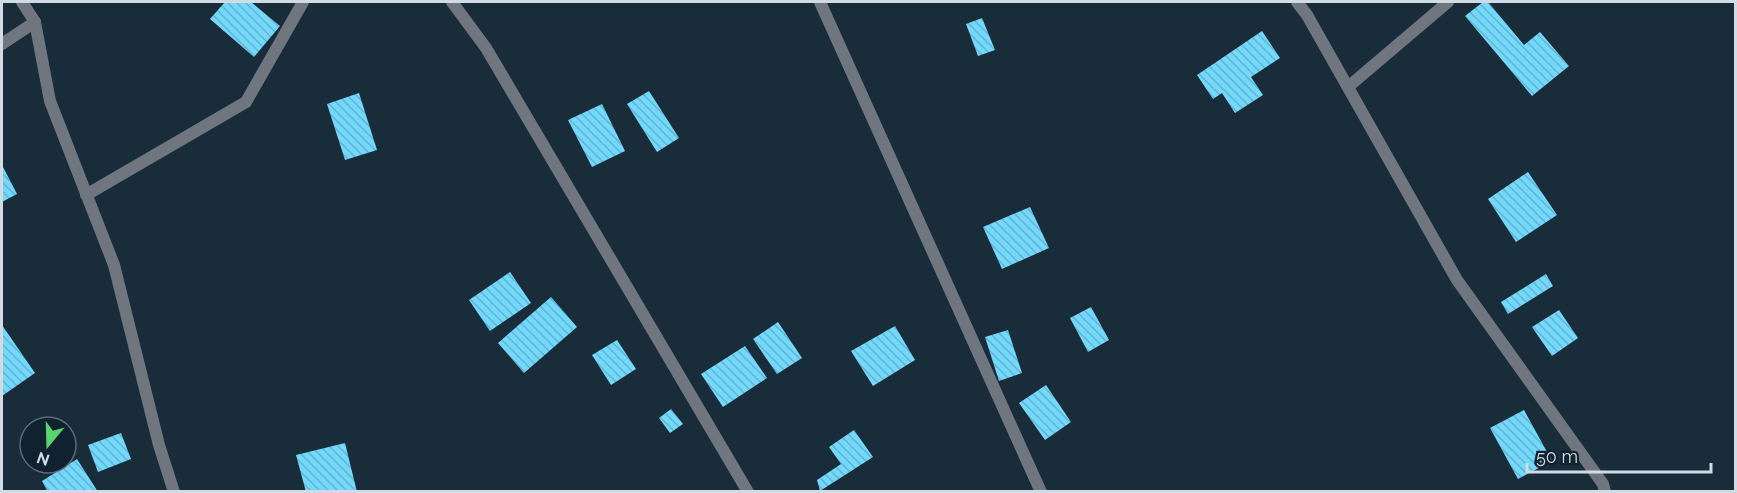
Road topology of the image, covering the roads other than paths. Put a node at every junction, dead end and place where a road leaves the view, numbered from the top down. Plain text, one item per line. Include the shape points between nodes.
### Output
1 (22, 2) edge
2 (303, 2) edge
3 (452, 2) edge
4 (820, 2) edge
5 (1297, 2) edge
6 (1448, 2) edge
7 (35, 22) junction
8 (2, 44) edge
9 (1348, 87) junction
10 (86, 195) junction
11 (174, 492) edge
12 (747, 492) edge
13 (1041, 492) edge
14 (1605, 492) edge

1 - 7 street
2 - 10 street via 246,102
3 - 12 street via 486,48
4 - 13 street
5 - 9 street
6 - 9 street
7 - 8 street
7 - 10 street via 50,101
9 - 14 street via 1458,280 1604,484
10 - 11 street via 114,265

